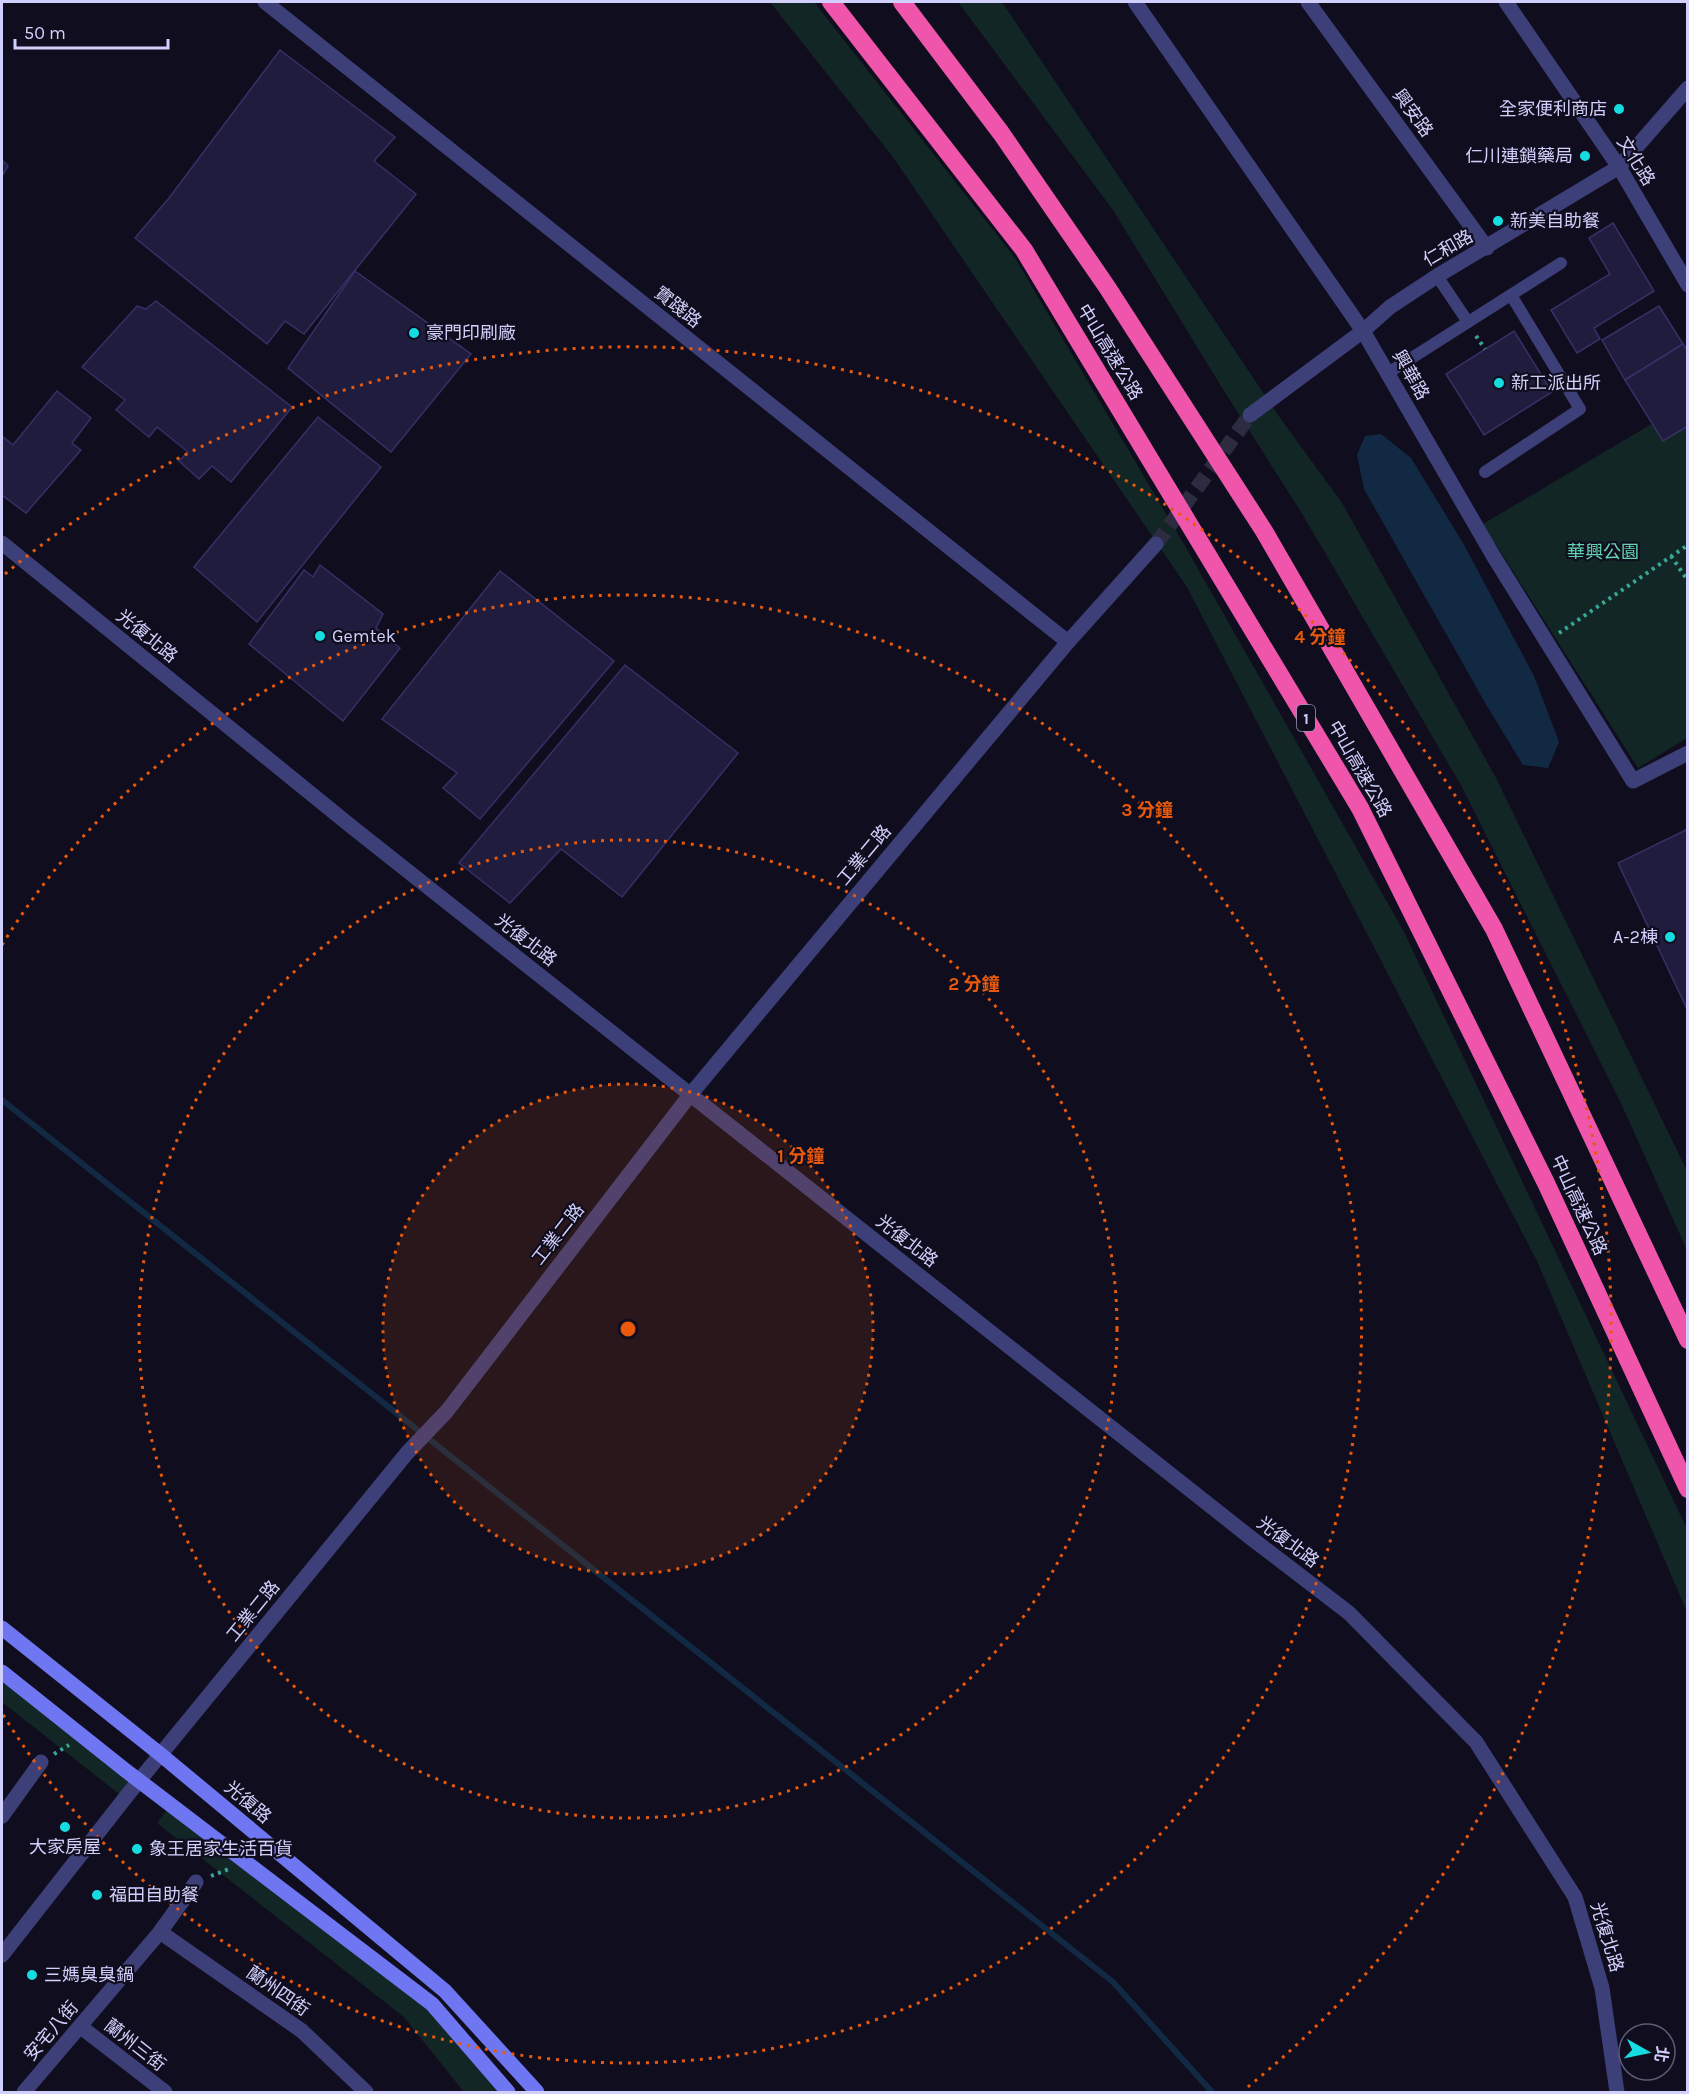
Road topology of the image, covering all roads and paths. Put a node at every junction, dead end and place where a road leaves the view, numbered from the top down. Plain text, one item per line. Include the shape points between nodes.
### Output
1 (264, 2) edge
2 (831, 2) edge
3 (902, 2) edge
4 (1135, 2) edge
5 (1308, 2) edge
6 (1506, 2) edge
7 (1688, 88) edge
8 (1619, 167) junction
9 (1487, 248) junction
10 (1561, 263) dead end
11 (1437, 276) junction
12 (1688, 285) edge
13 (1511, 295) junction
14 (1467, 322) junction
15 (1363, 331) junction
16 (1388, 373) junction
17 (1250, 415) tunnel mouth
18 (1485, 472) dead end
19 (2, 543) edge
20 (1156, 544) tunnel mouth
21 (1688, 545) edge
22 (1671, 556) junction
23 (1688, 581) edge
24 (1555, 635) dead end
25 (1068, 642) junction
26 (1688, 753) edge
27 (690, 1095) junction
28 (1688, 1340) edge
29 (1688, 1488) edge
30 (2, 1628) edge
31 (2, 1672) edge
32 (82, 1737) junction
33 (160, 1754) junction
34 (41, 1762) joint
35 (139, 1781) junction
36 (6, 1799) edge
37 (2, 1816) edge
38 (251, 1867) junction
39 (196, 1882) joint
40 (160, 1932) junction
41 (2, 1955) edge
42 (81, 2027) junction
43 (24, 2092) edge
44 (165, 2092) edge
45 (366, 2092) edge
46 (508, 2092) edge
47 (537, 2092) edge
48 (1617, 2092) edge

1 - 25 street, 實踐路
2 - 29 highway, 中山高速公路 / 1 via 1024,250 1360,808 1546,1183
3 - 28 highway, 中山高速公路 via 1001,133 1107,287 1264,531 1494,929
4 - 15 street, 興華路
5 - 9 street, 興安路
6 - 8 street, 文化路
7 - 8 street, 仁和路
8 - 9 street, 仁和路
8 - 12 street, 文化路
9 - 11 street, 仁和路
10 - 13 lane
11 - 14 lane
11 - 15 street, 仁和路 via 1390,307
13 - 14 lane
13 - 18 lane via 1580,409
14 - 16 lane
15 - 16 street, 興華路
15 - 17 street, 仁和路
16 - 26 street, 興華路 via 1494,557 1633,781
19 - 27 street, 光復北路
20 - 25 street, 工業二路
21 - 22 path
22 - 23 path
22 - 24 path
25 - 27 street, 工業二路
27 - 33 street, 工業二路 via 447,1411 407,1453
27 - 48 street, 光復北路 via 1349,1613 1476,1742 1575,1897 1602,1988
30 - 33 street, 光復路
31 - 32 street
32 - 34 path
32 - 35 street
33 - 35 street, 工業二路
33 - 47 street, 光復路 via 446,1991
34 - 36 street
35 - 38 street
35 - 41 street, 工業二路
36 - 37 street
38 - 39 path via 231,1868
38 - 46 street via 432,2004
39 - 40 street, 安宅八街
40 - 42 street, 安宅八街
40 - 45 street, 蘭州四街 via 302,2031
42 - 43 street, 安宅八街
42 - 44 street, 蘭州三街

